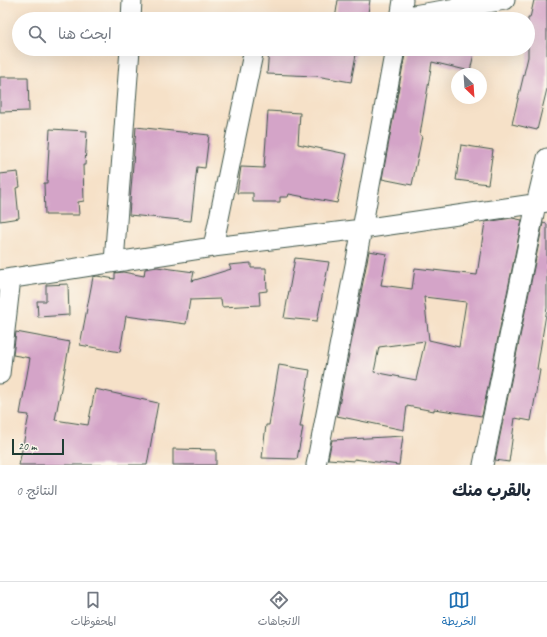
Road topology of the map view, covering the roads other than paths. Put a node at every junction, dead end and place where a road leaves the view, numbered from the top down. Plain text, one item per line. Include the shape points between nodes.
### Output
1 (132, 0) edge
2 (505, 0) edge
3 (131, 12) edge
4 (401, 12) edge
5 (129, 56) edge
6 (253, 56) edge
7 (394, 56) edge
8 (547, 158) edge
9 (542, 203) edge
10 (362, 229) junction
11 (213, 247) junction
12 (114, 262) junction
13 (6, 279) edge
14 (0, 374) edge
15 (316, 465) edge
16 (483, 465) edge

1 - 3 street
2 - 4 street
5 - 12 street
6 - 11 street
7 - 10 street
8 - 9 street
9 - 10 street
9 - 16 street
10 - 11 street
10 - 15 street
11 - 12 street
12 - 13 street
13 - 14 street

